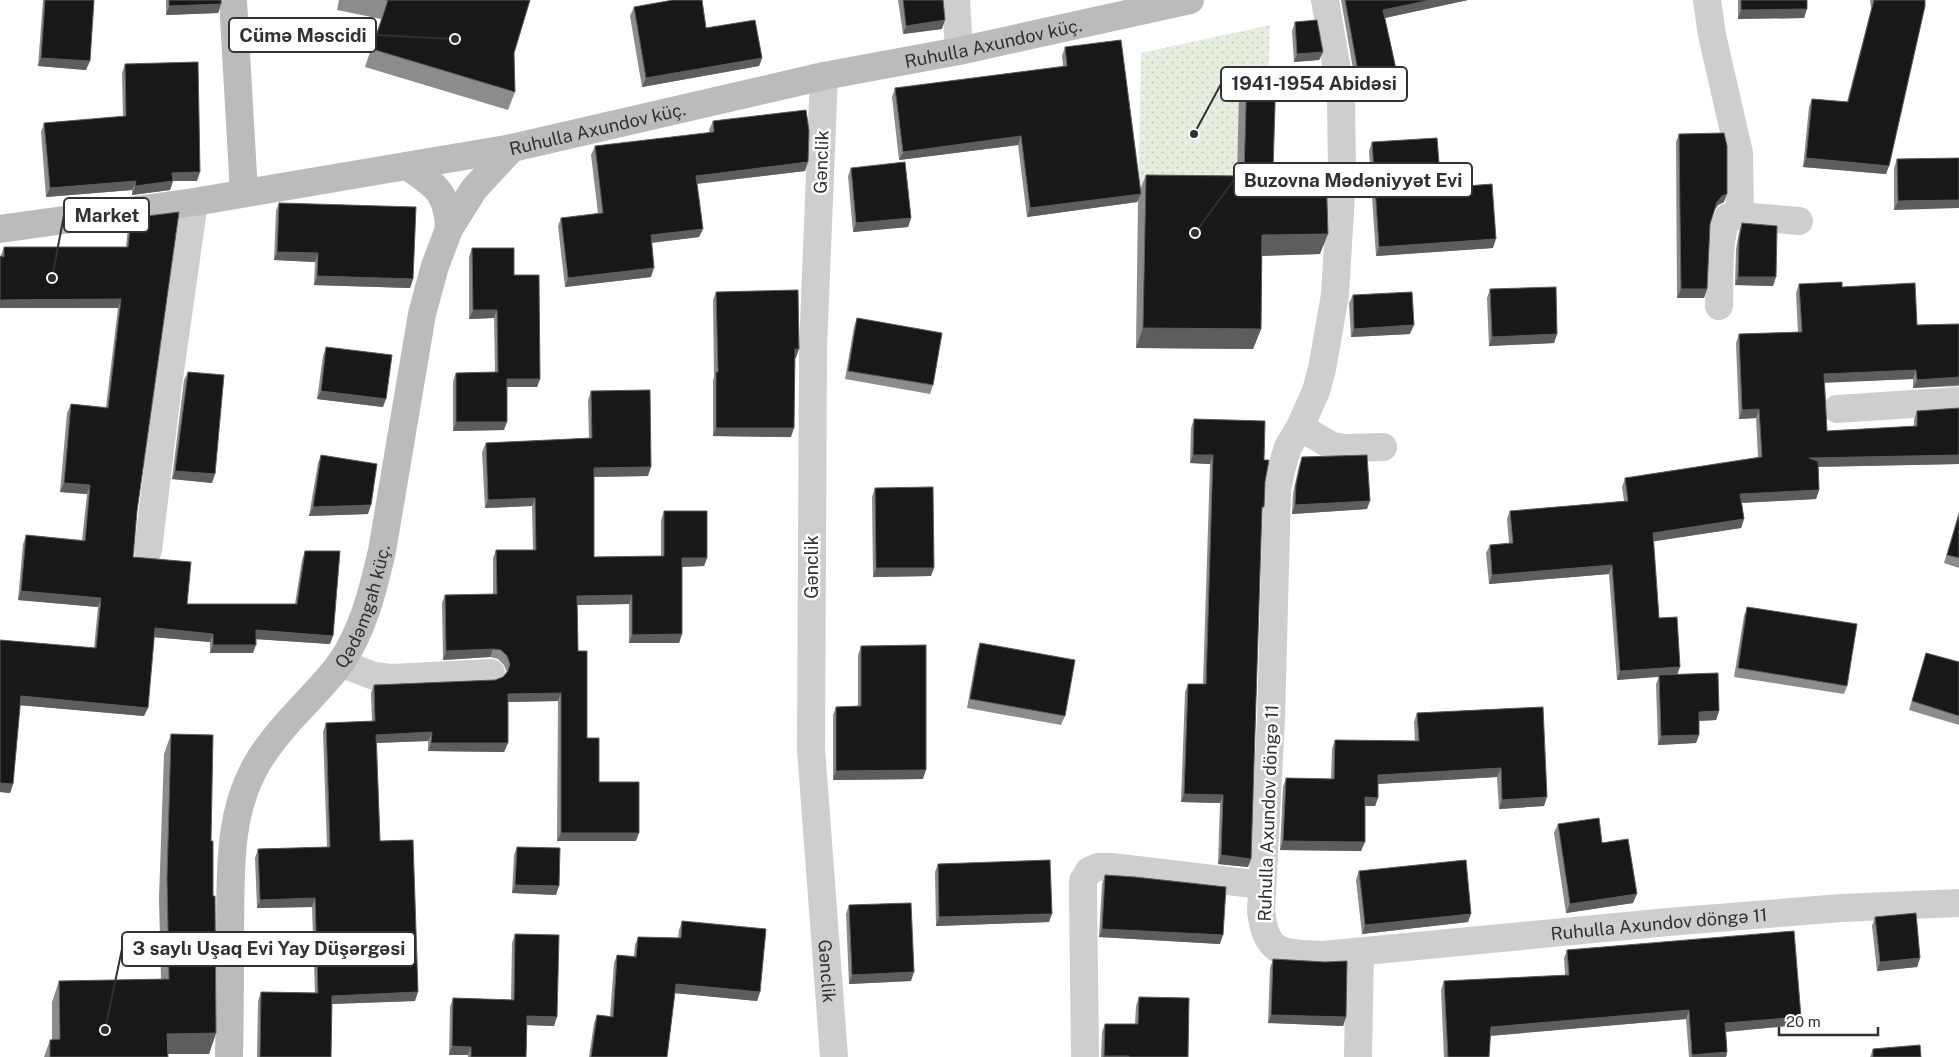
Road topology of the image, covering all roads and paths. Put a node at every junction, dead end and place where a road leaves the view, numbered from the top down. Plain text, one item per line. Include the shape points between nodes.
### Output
1 (233, 0) edge
2 (956, 0) edge
3 (1190, 0) edge
4 (1325, 0) edge
5 (1708, 0) edge
6 (959, 51) junction
7 (824, 76) junction
8 (512, 148) junction
9 (407, 166) junction
10 (244, 193) junction
11 (194, 202) junction
12 (1740, 216) junction
13 (1799, 221) dead end
14 (0, 229) edge
15 (449, 229) junction
16 (1719, 306) dead end
17 (1959, 401) edge
18 (1837, 409) dead end
19 (1300, 427) junction
20 (1383, 448) dead end
21 (148, 550) dead end
22 (340, 663) junction
23 (491, 672) dead end
24 (1262, 885) junction
25 (1959, 903) edge
26 (1360, 952) junction
27 (229, 1057) edge
28 (834, 1057) edge
29 (1085, 1057) edge
30 (1358, 1057) edge

1 - 10 street
2 - 6 street
3 - 6 street, Ruhulla Axundov küç.
4 - 19 street, Ruhulla Axundov döngə 11 via 1341,93 1339,238 1335,295 1322,369
5 - 12 street via 1712,35 1739,153
6 - 7 street, Ruhulla Axundov küç.
7 - 8 street, Ruhulla Axundov küç.
7 - 28 street, Gənclik via 814,348 811,749
8 - 9 street, Ruhulla Axundov küç.
8 - 15 street, Qədəmgah küç. via 474,189
9 - 10 street, Ruhulla Axundov küç.
9 - 15 street via 437,187 449,210
10 - 11 street, Ruhulla Axundov küç.
11 - 14 street, Ruhulla Axundov küç.
11 - 21 street
12 - 13 street
12 - 16 street via 1728,217 1725,223
15 - 22 street, Qədəmgah küç. via 422,314 374,588 360,626
17 - 18 street
19 - 20 street via 1332,446
19 - 24 street, Ruhulla Axundov döngə 11 via 1288,447 1277,492 1271,719
22 - 23 street via 374,676 392,678
22 - 27 street, Qədəmgah küç. via 276,736 257,764 244,793 230,862
24 - 26 street, Ruhulla Axundov döngə 11 via 1263,929 1271,944 1283,952 1323,955
24 - 29 street via 1112,867 1089,871 1083,881
25 - 26 street, Ruhulla Axundov döngə 11 via 1841,908 1668,922
26 - 30 street

